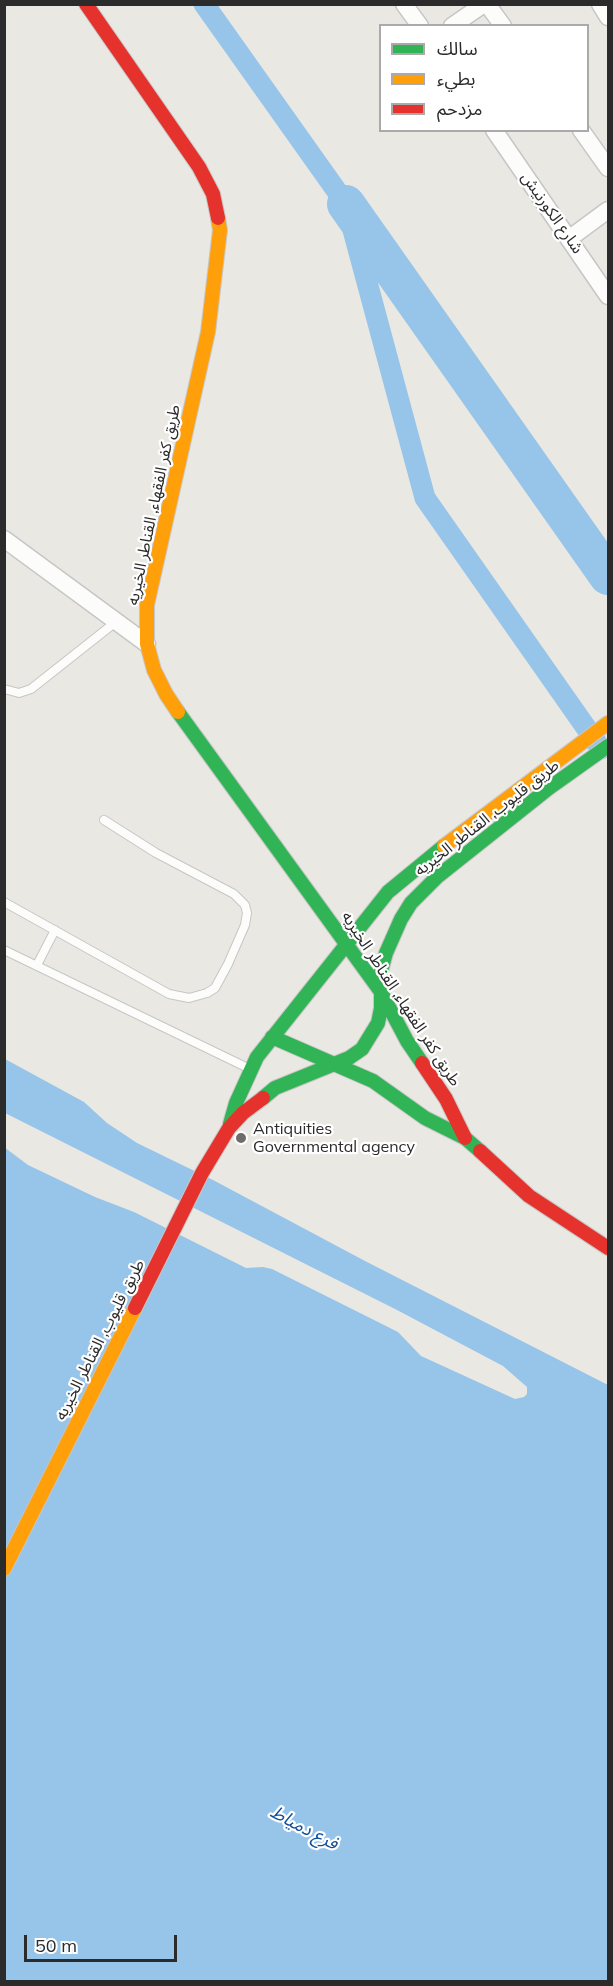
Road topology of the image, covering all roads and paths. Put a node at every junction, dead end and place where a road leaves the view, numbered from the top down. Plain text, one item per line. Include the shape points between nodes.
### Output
1 (86, 4) edge
2 (404, 4) edge
3 (485, 4) edge
4 (600, 4) edge
5 (609, 17) edge
6 (419, 24) edge
7 (455, 24) edge
8 (501, 24) edge
9 (495, 132) edge
10 (582, 132) edge
11 (609, 168) edge
12 (609, 210) edge
13 (570, 238) junction
14 (609, 296) edge
15 (4, 539) edge
16 (117, 621) junction
17 (147, 644) junction
18 (4, 689) edge
19 (609, 723) edge
20 (609, 746) edge
21 (104, 820) dead end
22 (4, 902) edge
23 (55, 930) junction
24 (346, 942) junction
25 (4, 950) edge
26 (37, 965) junction
27 (381, 992) junction
28 (272, 1037) junction
29 (335, 1064) junction
30 (250, 1070) junction
31 (229, 1128) junction
32 (465, 1138) junction
33 (609, 1248) edge
34 (4, 1569) edge

1 - 17 street, طريق كفر الفقهاء, القناطر الخيريه via 199,167 213,194 220,230 208,332 147,605
2 - 6 street
3 - 7 street
3 - 8 street
4 - 5 street
9 - 13 street, شارع الكورنيش
10 - 11 street
12 - 13 street
13 - 14 street, شارع الكورنيش
15 - 16 street
16 - 17 street
16 - 18 lane via 31,688 19,693
17 - 24 street, طريق كفر الفقهاء, القناطر الخيريه via 166,694
19 - 24 street, طريق قليوب, القناطر الخيريه via 407,875
20 - 27 street, طريق قليوب, القناطر الخيريه via 549,788 437,877 411,903 386,953
21 - 23 lane via 240,899 247,919 228,964 215,988 189,998 179,997
22 - 23 lane
23 - 26 lane
24 - 27 street, طريق كفر الفقهاء, القناطر الخيريه
24 - 28 street, طريق قليوب, القناطر الخيريه
25 - 26 lane
26 - 30 lane
27 - 29 street, طريق قليوب, القناطر الخيريه via 378,1023 371,1037 356,1054
27 - 32 street, طريق كفر الفقهاء, القناطر الخيريه via 407,1041 446,1098
28 - 29 street, طريق كفر الفقهاء, القناطر الخيريه
28 - 30 street, طريق قليوب, القناطر الخيريه
29 - 31 street, طريق قليوب, القناطر الخيريه via 275,1088
29 - 32 street, طريق كفر الفقهاء, القناطر الخيريه via 373,1081 426,1118
30 - 31 street, طريق قليوب, القناطر الخيريه
31 - 34 street, طريق قليوب, القناطر الخيريه via 202,1173
32 - 33 street, طريق كفر الفقهاء, القناطر الخيريه via 529,1196

